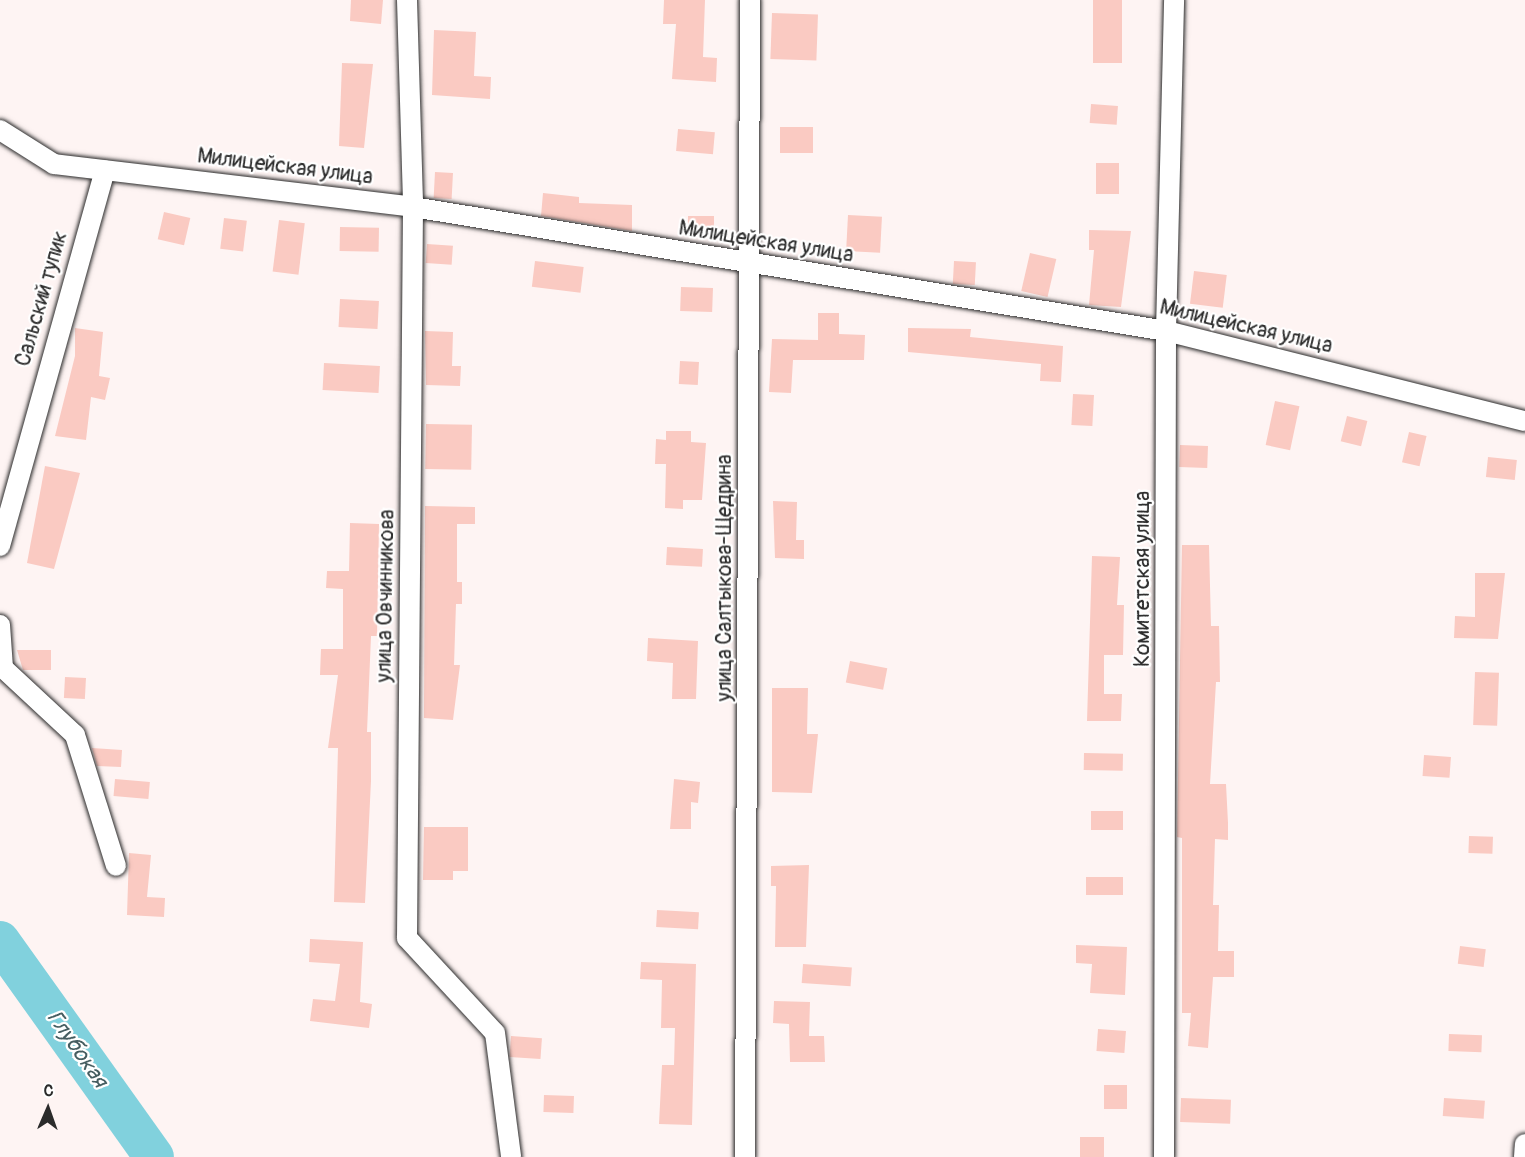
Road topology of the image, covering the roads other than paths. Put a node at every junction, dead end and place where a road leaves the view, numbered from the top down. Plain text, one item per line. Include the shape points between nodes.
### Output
1 (407, 0) edge
2 (750, 0) edge
3 (1174, 0) edge
4 (0, 130) edge
5 (105, 170) junction
6 (414, 207) junction
7 (751, 265) junction
8 (1166, 331) junction
9 (1525, 421) edge
10 (0, 546) edge
11 (0, 625) edge
12 (116, 866) dead end
13 (1525, 1144) edge
14 (511, 1157) edge
15 (745, 1157) edge
16 (1164, 1157) edge
17 (1524, 1157) edge

1 - 6 street, улица Овчинникова
2 - 7 street, улица Салтыкова-Щедрина
3 - 8 street, Комитетская улица
4 - 5 street, Милицейская улица via 54,164
5 - 6 street, Милицейская улица
5 - 10 street, Сальский тупик
6 - 7 street, Милицейская улица
6 - 14 street, улица Овчинникова via 407,938 495,1033
7 - 8 street, Милицейская улица
7 - 15 street, улица Салтыкова-Щедрина
8 - 9 street, Милицейская улица
8 - 16 street, Комитетская улица
11 - 12 street via 3,668 75,735
13 - 17 street

